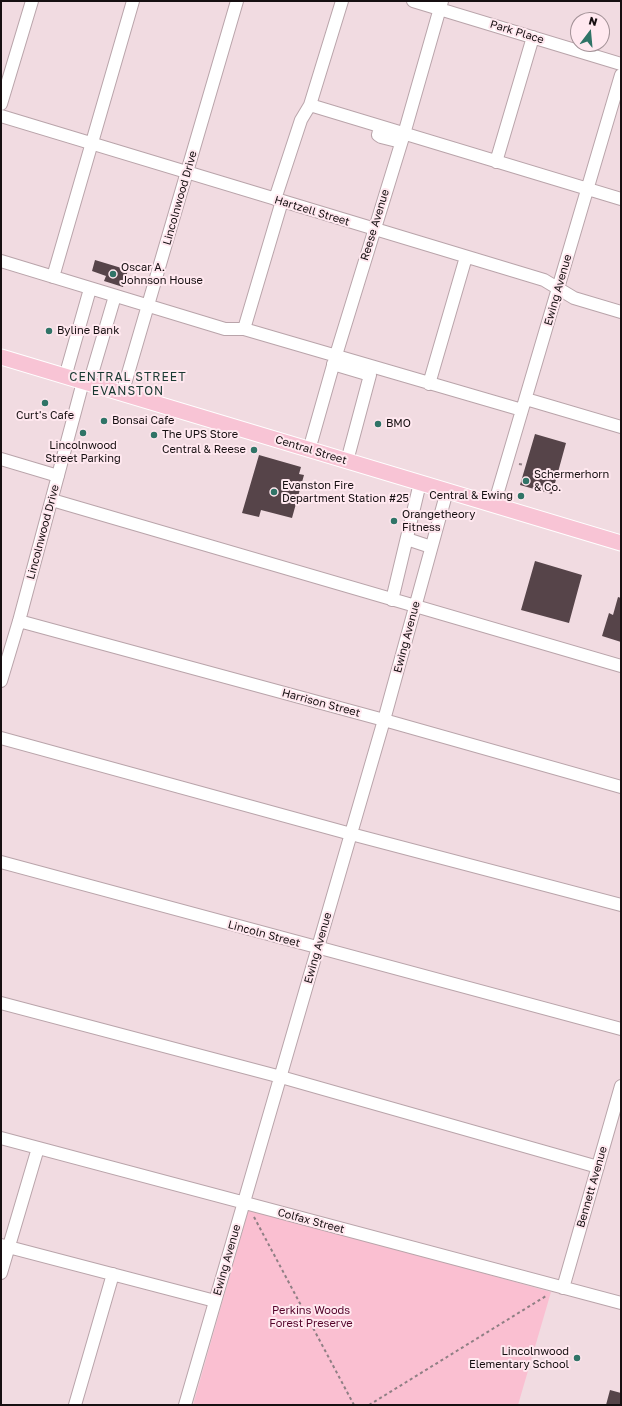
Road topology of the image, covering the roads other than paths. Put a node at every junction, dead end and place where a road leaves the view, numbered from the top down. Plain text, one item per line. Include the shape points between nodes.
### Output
1 (32, 1) edge
2 (133, 1) edge
3 (237, 1) edge
4 (342, 1) edge
5 (413, 1) edge
6 (441, 5) edge
7 (533, 37) junction
8 (621, 64) edge
9 (621, 75) edge
10 (1, 104) edge
11 (310, 105) junction
12 (1, 116) edge
13 (402, 138) junction
14 (92, 143) junction
15 (496, 162) junction
16 (187, 172) junction
17 (587, 189) junction
18 (621, 199) edge
19 (278, 200) junction
20 (374, 229) junction
21 (466, 257) junction
22 (1, 261) edge
23 (53, 277) junction
24 (90, 289) junction
25 (558, 289) junction
26 (115, 296) junction
27 (148, 306) junction
28 (621, 312) edge
29 (244, 329) junction
30 (1, 357) edge
31 (335, 360) junction
32 (65, 376) junction
33 (86, 383) junction
34 (429, 384) junction
35 (122, 394) junction
36 (524, 404) junction
37 (621, 427) edge
38 (309, 450) junction
39 (1, 459) edge
40 (347, 461) junction
41 (58, 476) junction
42 (420, 483) junction
43 (447, 491) junction
44 (52, 500) junction
45 (494, 505) junction
46 (407, 539) junction
47 (621, 543) edge
48 (432, 547) junction
49 (392, 600) junction
50 (415, 607) junction
51 (20, 621) junction
52 (621, 666) edge
53 (1, 681) edge
54 (384, 720) junction
55 (1, 738) edge
56 (621, 787) edge
57 (351, 834) junction
58 (1, 862) edge
59 (621, 905) edge
60 (318, 948) junction
61 (1, 1003) edge
62 (621, 1029) edge
63 (280, 1077) junction
64 (621, 1086) edge
65 (1, 1138) edge
66 (38, 1148) junction
67 (598, 1167) junction
68 (244, 1203) junction
69 (5, 1246) edge
70 (1, 1273) edge
71 (112, 1274) junction
72 (563, 1288) junction
73 (215, 1301) junction
74 (621, 1303) edge
75 (74, 1405) edge
76 (185, 1405) edge

1 - 10 street
2 - 14 street
3 - 16 street, Lincolnwood Drive
4 - 11 street
5 - 6 street, Park Place
6 - 7 street, Park Place
6 - 13 street, Reese Avenue
7 - 8 street, Park Place
7 - 15 street
9 - 17 street, Ewing Avenue
11 - 13 street via 380,127
11 - 19 street via 301,120
12 - 14 street, Hartzell Street
13 - 15 street
13 - 20 street, Reese Avenue
14 - 16 street, Hartzell Street
14 - 23 street
15 - 17 street
16 - 19 street, Hartzell Street
16 - 27 street, Lincolnwood Drive
17 - 18 street
17 - 25 street, Ewing Avenue
19 - 20 street, Hartzell Street
19 - 29 street
20 - 21 street, Hartzell Street
20 - 31 street, Reese Avenue
21 - 25 street, Hartzell Street via 544,280
21 - 34 street
22 - 23 street
23 - 24 street
24 - 26 street
24 - 32 street
25 - 28 street, Hartzell Street via 574,298
25 - 36 street, Ewing Avenue
26 - 27 street
26 - 33 street, Lincolnwood Drive
27 - 29 street via 225,329
27 - 35 street, Lincolnwood Drive
29 - 31 street
30 - 32 main road, Central Street
31 - 34 street
31 - 38 street, Reese Avenue
31 - 40 street via 370,375
32 - 33 main road, Central Street
33 - 35 main road, Central Street
33 - 41 street, Lincolnwood Drive
34 - 36 street
35 - 38 main road, Central Street
36 - 37 street
36 - 45 street, Ewing Avenue
38 - 40 main road, Central Street
39 - 41 street
40 - 42 main road, Central Street
41 - 44 street, Lincolnwood Drive
42 - 43 main road, Central Street
42 - 46 street
43 - 45 main road, Central Street
43 - 48 street, Ewing Avenue
44 - 49 street
44 - 51 street, Lincolnwood Drive
45 - 47 main road, Central Street
46 - 48 street
46 - 49 street
48 - 50 street, Ewing Avenue
49 - 50 street
50 - 52 street
50 - 54 street, Ewing Avenue
51 - 53 street, Lincolnwood Drive
51 - 54 street, Harrison Street
54 - 56 street, Harrison Street
54 - 57 street, Ewing Avenue
55 - 57 street
57 - 59 street
57 - 60 street, Ewing Avenue
58 - 60 street, Lincoln Street
60 - 62 street, Lincoln Street
60 - 63 street, Ewing Avenue
61 - 63 street
63 - 67 street
63 - 68 street, Ewing Avenue
64 - 67 street, Bennett Avenue
65 - 66 street, Colfax Street
66 - 68 street, Colfax Street
66 - 69 street
67 - 72 street, Bennett Avenue
68 - 72 street, Colfax Street
68 - 73 street, Ewing Avenue
69 - 70 street
69 - 71 street
71 - 73 street
71 - 75 street
72 - 74 street, Colfax Street
73 - 76 street, Ewing Avenue

